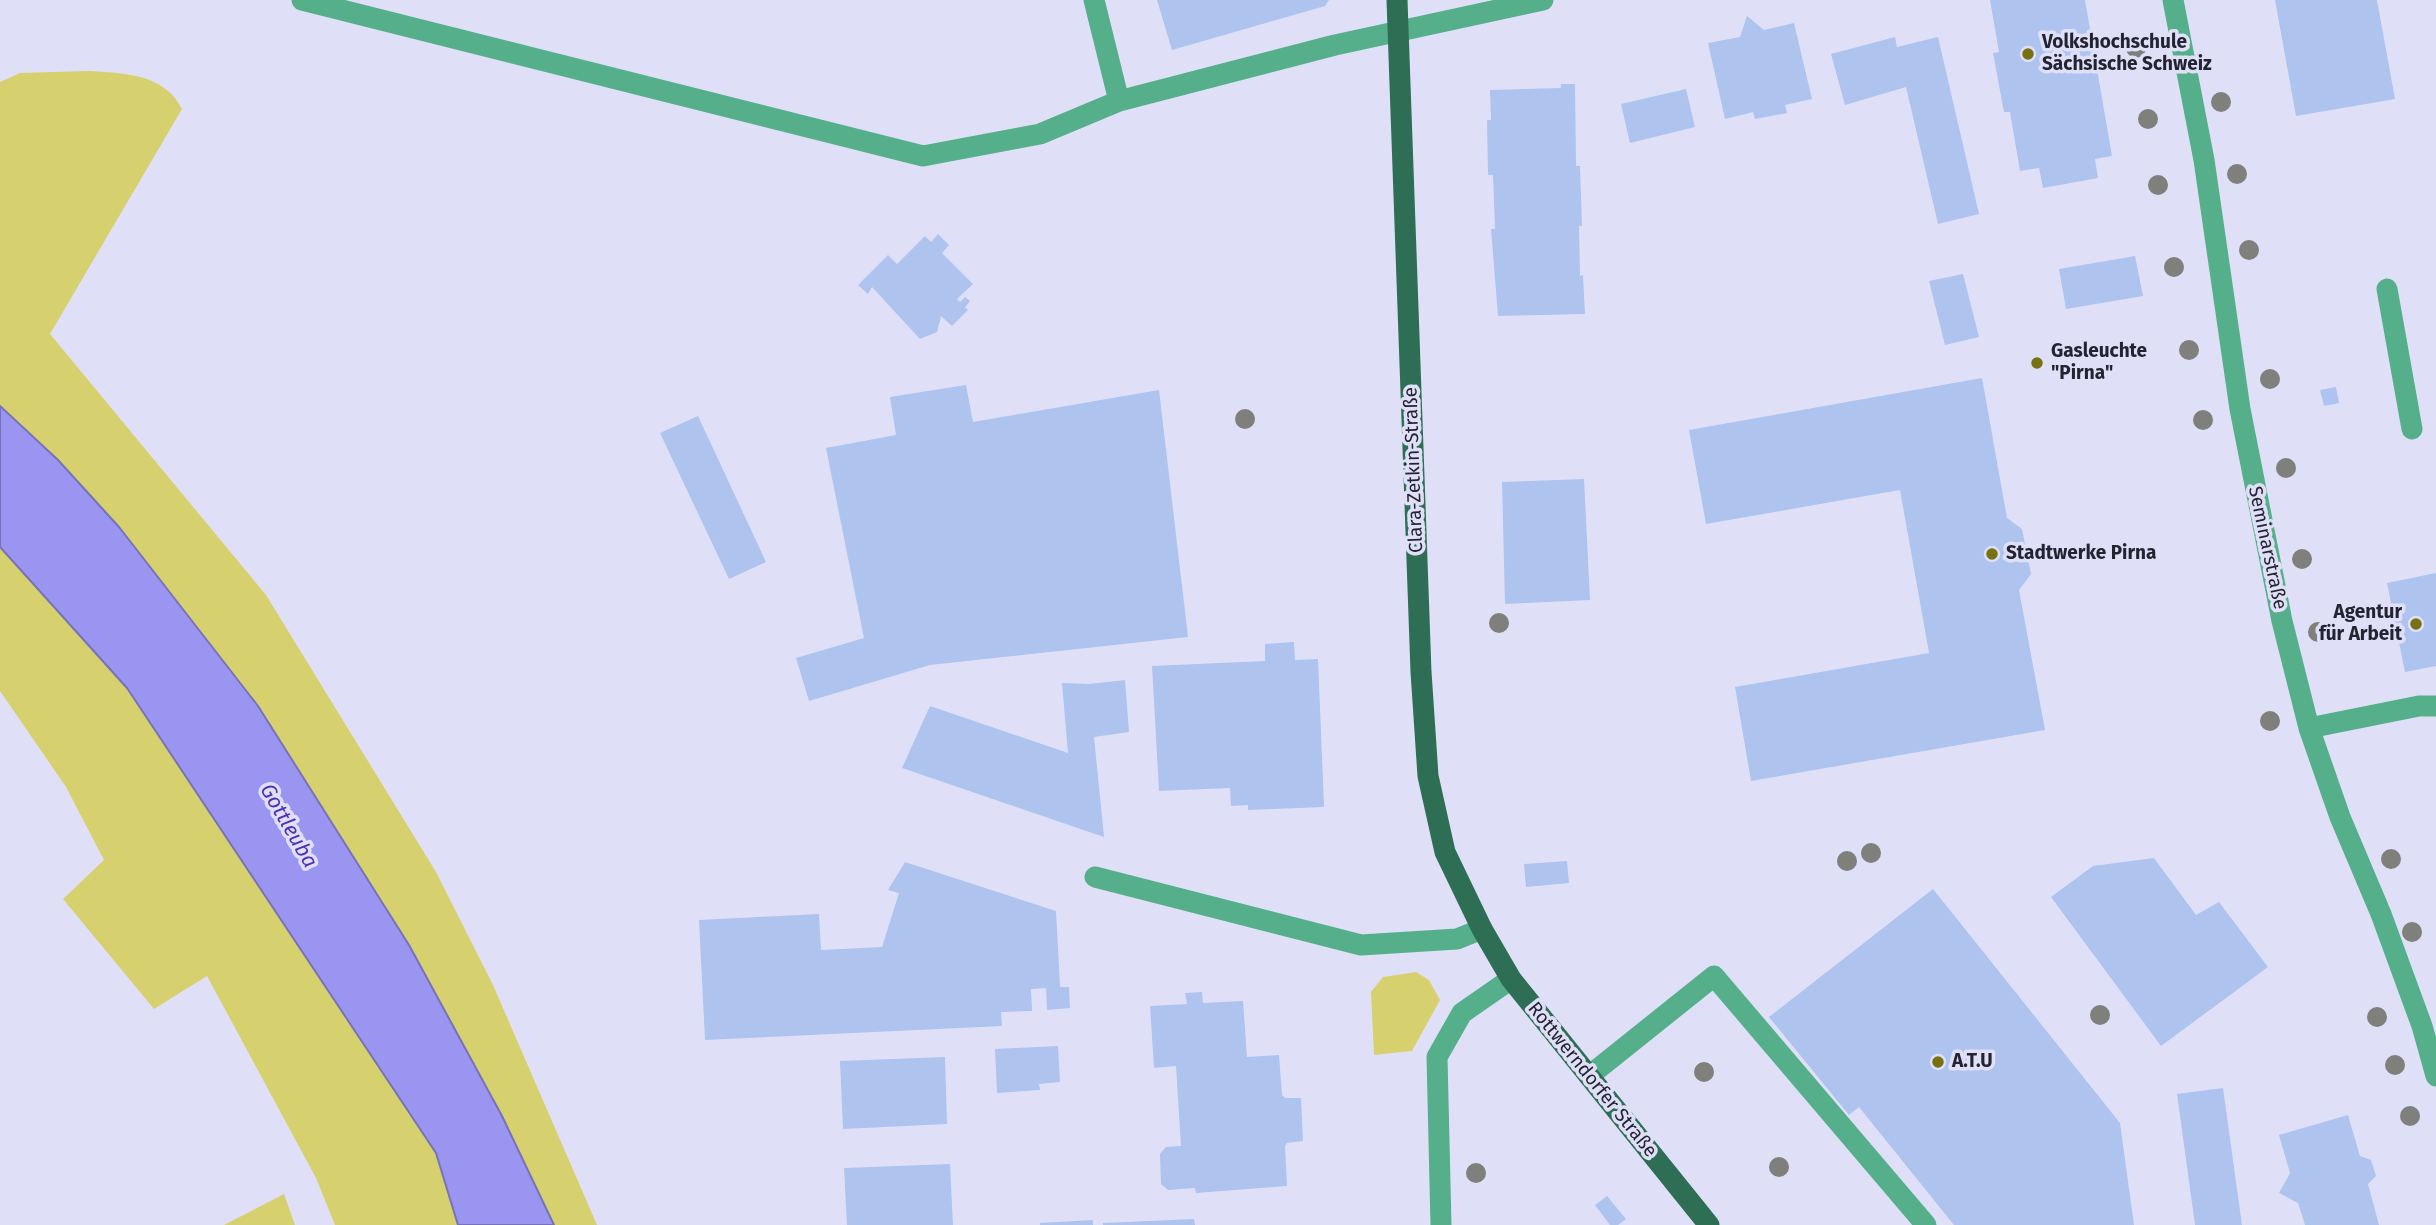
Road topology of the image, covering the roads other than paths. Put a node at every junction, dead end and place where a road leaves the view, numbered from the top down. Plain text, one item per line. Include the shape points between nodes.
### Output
1 (302, 0) edge
2 (1094, 0) edge
3 (1396, 0) edge
4 (1543, 0) edge
5 (2173, 0) edge
6 (1398, 30) junction
7 (1119, 101) junction
8 (2387, 289) dead end
9 (2412, 429) dead end
10 (2436, 706) edge
11 (2309, 728) junction
12 (1094, 877) dead end
13 (1482, 929) junction
14 (1511, 979) junction
15 (1589, 1076) junction
16 (2436, 1076) edge
17 (1441, 1225) edge
18 (1709, 1225) edge
19 (1926, 1225) edge

1 - 7 street via 923,156 1040,134
2 - 7 street
3 - 6 main road, Clara-Zetkin-Straße
4 - 6 street
5 - 11 street, Seminarstraße via 2204,160 2258,511
6 - 7 street
6 - 13 main road, Clara-Zetkin-Straße via 1427,776 1445,852
8 - 9 street
10 - 11 street
11 - 16 street, Seminarstraße via 2381,914
12 - 13 street via 1361,946 1457,939
13 - 14 main road, Rottwerndorfer Straße
14 - 15 main road, Rottwerndorfer Straße
14 - 17 street via 1462,1013 1437,1057
15 - 18 main road, Rottwerndorfer Straße
15 - 19 street via 1714,976

